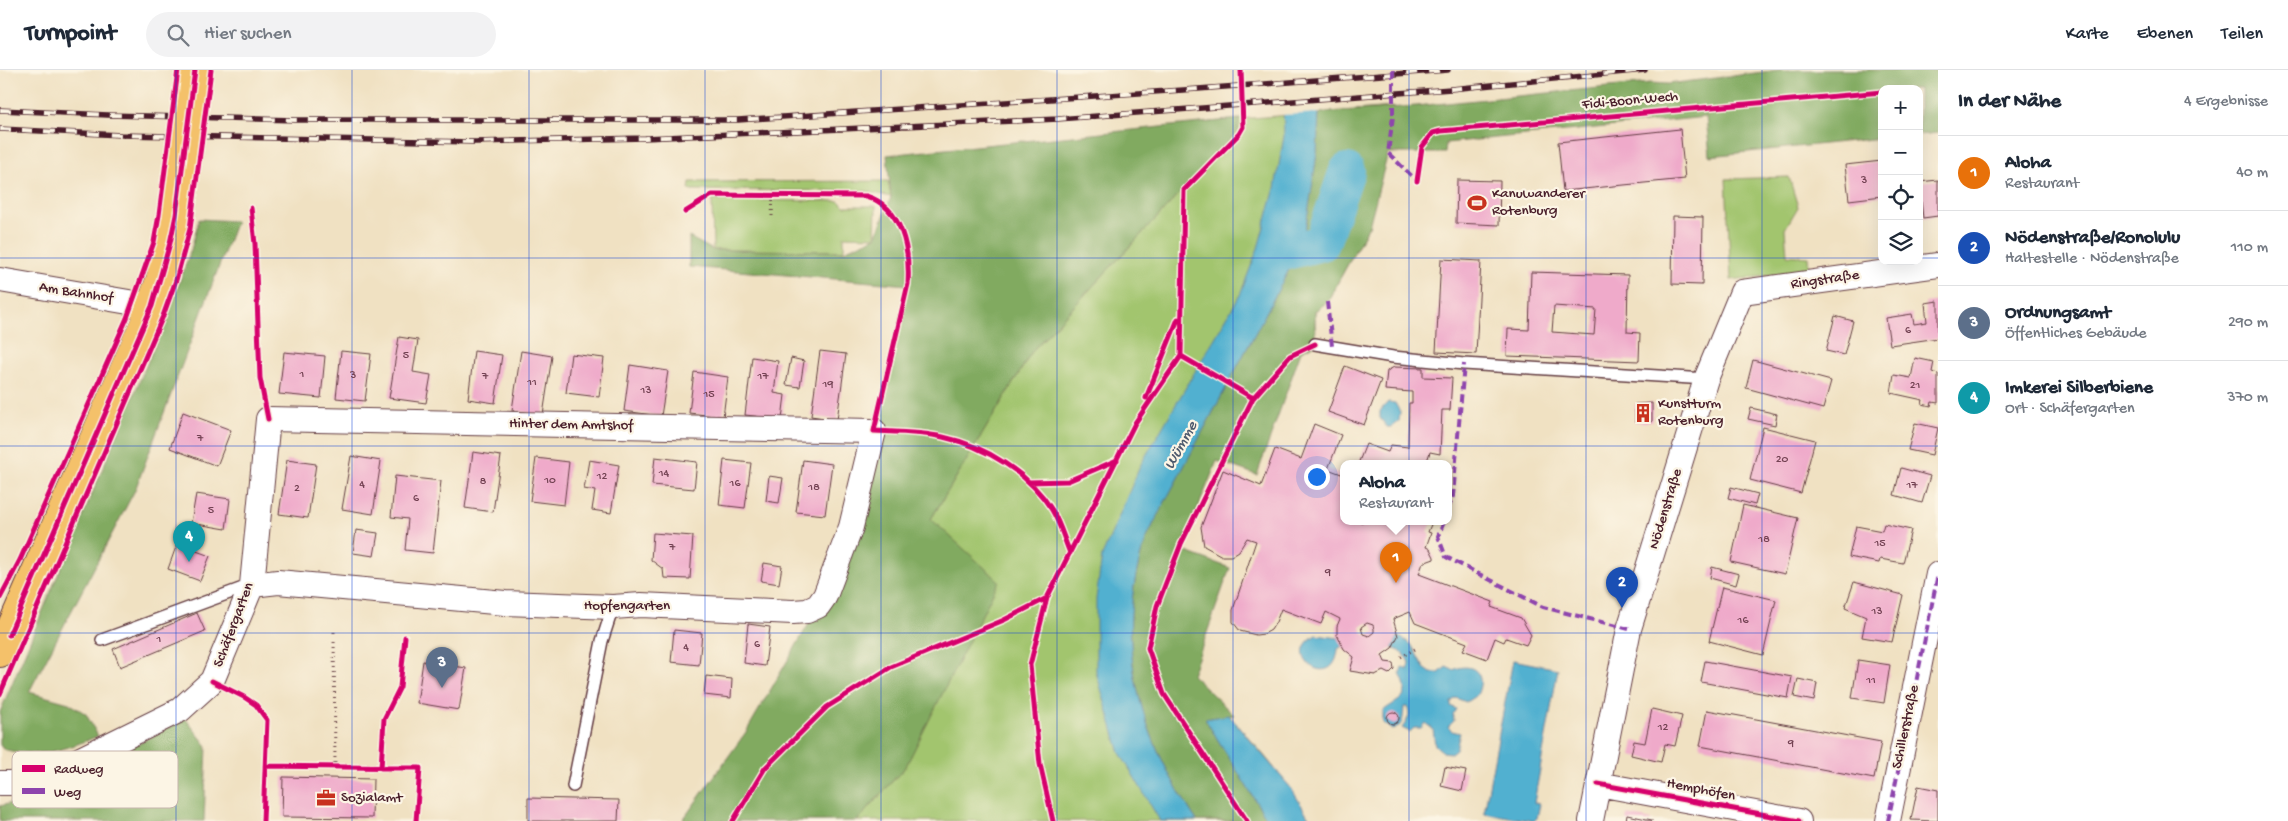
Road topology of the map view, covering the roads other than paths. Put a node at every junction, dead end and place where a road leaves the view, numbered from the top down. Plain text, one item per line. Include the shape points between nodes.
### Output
1 (195, 70) edge
2 (1938, 265) edge
3 (0, 280) edge
4 (1742, 292) joint
5 (152, 306) junction
6 (1315, 344) dead end
7 (1706, 379) junction
8 (268, 419) joint
9 (874, 431) joint
10 (1938, 574) edge
11 (252, 585) junction
12 (613, 607) junction
13 (102, 640) dead end
14 (0, 653) edge
15 (97, 751) edge
16 (1598, 784) junction
17 (573, 786) dead end
18 (1591, 821) edge
19 (1799, 821) edge
20 (1888, 821) edge

1 - 5 main road, bridge via 176,215
2 - 4 street, Ringstraße
3 - 5 street, Am Bahnhof
4 - 7 street, Nödenstraße
5 - 14 main road
6 - 7 lane via 1393,357 1464,364
7 - 16 street, Nödenstraße via 1629,629
8 - 9 street, Hinter dem Amtshof
8 - 11 street, Schäfergarten
9 - 12 street, Hopfengarten via 851,527 825,596 818,606 793,612 641,604
10 - 20 street, Schillerstraße
11 - 12 street, Hopfengarten via 278,582 505,604
11 - 13 lane
11 - 15 street, Schäfergarten via 212,681 180,710
12 - 17 lane via 602,641
16 - 18 street, Nödenstraße
16 - 19 street, Hemphöfen

